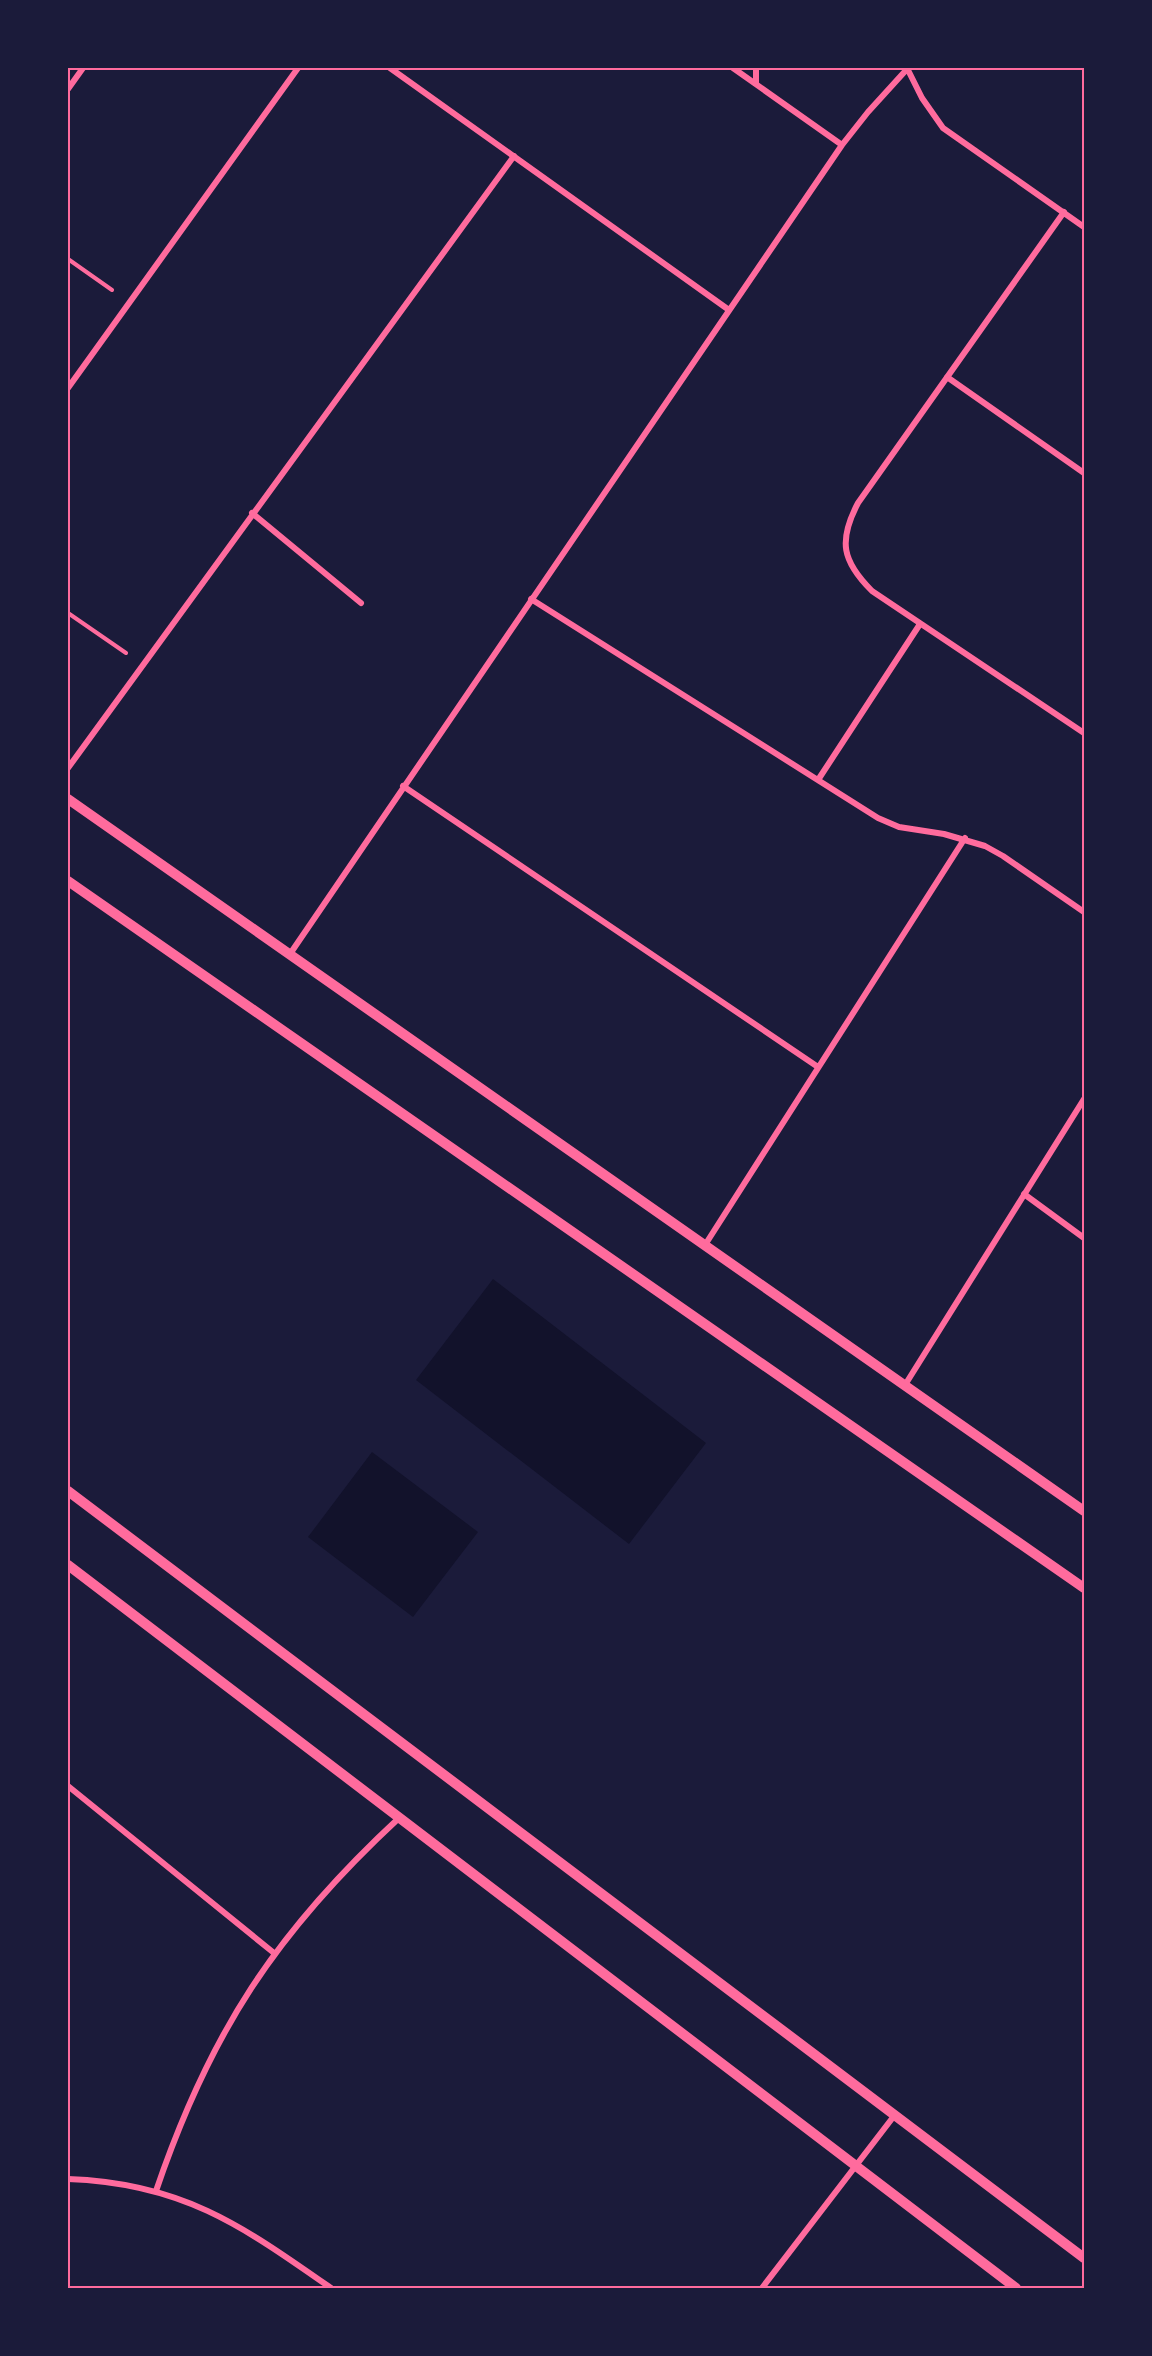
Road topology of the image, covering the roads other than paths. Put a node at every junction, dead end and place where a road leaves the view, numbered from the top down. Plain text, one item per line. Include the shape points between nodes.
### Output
1 (83, 68) edge
2 (298, 68) edge
3 (390, 68) edge
4 (733, 68) edge
5 (756, 68) edge
6 (908, 68) edge
7 (756, 84) junction
8 (68, 86) edge
9 (842, 145) junction
10 (514, 156) junction
11 (1064, 212) junction
12 (1084, 227) edge
13 (729, 310) junction
14 (947, 377) junction
15 (68, 388) edge
16 (1084, 473) edge
17 (252, 513) junction
18 (531, 599) junction
19 (362, 603) dead end
20 (921, 624) junction
21 (1084, 733) edge
22 (68, 768) edge
23 (818, 780) junction
24 (403, 786) junction
25 (68, 799) edge
26 (965, 838) junction
27 (68, 881) edge
28 (1084, 912) edge
29 (290, 954) junction
30 (818, 1067) junction
31 (1084, 1099) edge
32 (1024, 1194) junction
33 (1084, 1238) edge
34 (705, 1245) junction
35 (905, 1385) junction
36 (68, 1491) edge
37 (1084, 1511) edge
38 (68, 1564) edge
39 (1084, 1588) edge
40 (68, 1786) edge
41 (399, 1818) junction
42 (274, 1953) junction
43 (894, 2116) junction
44 (856, 2167) junction
45 (68, 2179) edge
46 (156, 2191) junction
47 (1084, 2258) edge
48 (331, 2289) edge
49 (762, 2289) edge
50 (1016, 2289) edge

1 - 8 street
2 - 15 street
3 - 10 street
4 - 7 street
5 - 7 street
6 - 9 street
6 - 11 street via 922,98 943,128
7 - 9 street
9 - 13 street
10 - 13 street
10 - 17 street
11 - 12 street
11 - 14 street
13 - 18 street
14 - 16 street
14 - 20 street via 858,502 846,525 845,550 854,573 872,591
17 - 19 street
17 - 22 street
18 - 23 street
18 - 24 street
20 - 21 street
20 - 23 street
23 - 26 street via 899,827
24 - 29 street
24 - 30 street
25 - 29 street
26 - 28 street via 1003,856
26 - 30 street
27 - 39 street
29 - 34 street
30 - 34 street
31 - 32 street
32 - 33 street
32 - 35 street
34 - 35 street
35 - 37 street
36 - 43 street
38 - 41 street
40 - 42 street
41 - 42 street via 325,1891
41 - 44 street
42 - 46 street via 243,1997 193,2091
43 - 44 street
43 - 47 street
44 - 49 street
44 - 50 street
45 - 46 street
46 - 48 street via 212,2211 249,2231

